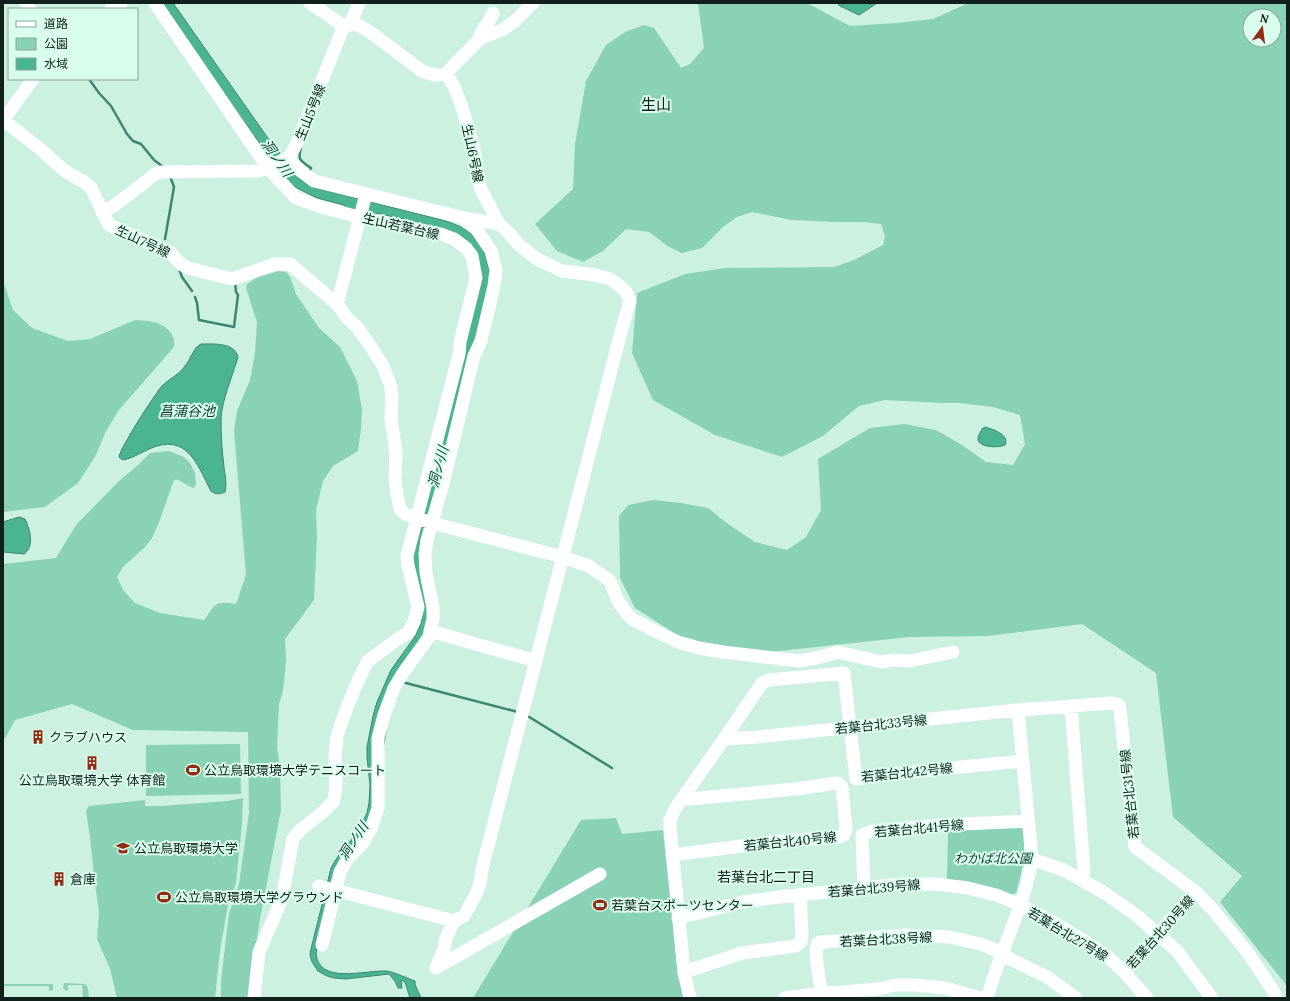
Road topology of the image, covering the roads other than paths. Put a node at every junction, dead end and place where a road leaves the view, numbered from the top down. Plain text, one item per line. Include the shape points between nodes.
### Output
1 (155, 3) edge
2 (310, 3) edge
3 (359, 3) edge
4 (533, 3) edge
5 (493, 12) dead end
6 (346, 25) junction
7 (478, 41) junction
8 (446, 74) junction
9 (32, 80) edge
10 (5, 119) edge
11 (286, 158) junction
12 (268, 168) junction
13 (366, 194) junction
14 (102, 212) junction
15 (360, 217) junction
16 (464, 218) junction
17 (499, 224) junction
18 (337, 304) junction
19 (417, 518) junction
20 (432, 523) junction
21 (563, 556) junction
22 (430, 632) junction
23 (953, 652) dead end
24 (536, 661) junction
25 (1071, 707) junction
26 (1018, 710) junction
27 (851, 727) junction
28 (724, 739) junction
29 (1023, 761) junction
30 (684, 797) junction
31 (1029, 821) junction
32 (672, 855) junction
33 (1032, 859) junction
34 (600, 874) dead end
35 (1080, 879) junction
36 (319, 886) dead end
37 (864, 888) junction
38 (336, 891) junction
39 (1196, 892) junction
40 (800, 894) junction
41 (1021, 905) junction
42 (678, 918) junction
43 (454, 921) junction
44 (1159, 936) junction
45 (322, 946) dead end
46 (1002, 953) junction
47 (1124, 971) junction
48 (684, 972) junction
49 (818, 995) edge
50 (254, 998) edge
51 (690, 998) edge
52 (785, 998) edge
53 (980, 998) edge
54 (987, 998) edge
55 (1076, 998) edge
56 (1147, 998) edge
57 (1212, 998) edge
58 (1276, 998) edge

1 - 12 street, 生山若葉台線
2 - 6 street
3 - 6 street, 生山5号線
4 - 7 street via 502,30
5 - 7 street
6 - 8 street via 356,24 370,32 430,75
6 - 11 street, 生山5号線 via 297,143 290,156
7 - 8 street
8 - 17 street, 生山6号線 via 462,107 474,149 480,187
9 - 10 street, 生山7号線
10 - 14 street, 生山7号線 via 65,171 84,182 90,188
11 - 12 street, 生山5号線
11 - 13 street via 314,181
12 - 14 street, 生山5号線 via 258,171 161,172
12 - 15 street, 生山若葉台線 via 296,198
13 - 15 street
13 - 16 street
14 - 18 street, 生山7号線 via 109,225 170,252 188,268 232,279 275,264 290,264
15 - 18 street
15 - 19 street, 生山若葉台線 via 454,239 472,256 475,268 474,290
16 - 17 street
16 - 20 street via 477,230 491,251 496,270 481,341 474,356
17 - 21 street, 生山6号線 via 537,259 562,271 610,279 626,292 630,301
18 - 19 street, 生山7号線 via 371,347 383,366 391,387 397,496 400,509 405,514
19 - 20 street, 生山7号線
19 - 50 street, 生山若葉台線 via 408,556 418,606 414,622 408,633 367,662 354,690 337,736 333,802 293,839 282,899 259,952
20 - 21 street, 生山7号線
20 - 22 street via 425,554 433,608
21 - 23 street, 生山7号線 via 589,566 610,581 626,614 678,642 699,648 798,661 837,652 882,662 910,661
21 - 24 street, 生山6号線
22 - 24 street
22 - 38 street via 394,688 384,715 378,738 378,808 371,829 340,872
24 - 43 street, 生山6号線 via 480,884 464,916
25 - 26 street, 若葉台北31号線
25 - 35 street via 1084,871
25 - 39 street, 若葉台北31号線 via 1111,703 1119,705 1135,847
26 - 27 street, 若葉台北33号線
26 - 29 street
27 - 28 street, 若葉台北33号線
27 - 28 street, 若葉台北42号線 via 844,673 836,673 769,680 762,683
27 - 29 street, 若葉台北42号線 via 856,779
28 - 30 street
29 - 31 street
30 - 32 street via 670,820
30 - 32 street, 若葉台北40号線 via 690,799 756,793 836,783 842,788 845,832 840,837 780,841
31 - 33 street
31 - 37 street, 若葉台北41号線 via 940,826 862,835
32 - 42 street
33 - 35 street
33 - 41 street
34 - 43 street via 436,968
35 - 44 street via 1123,905
36 - 38 street
37 - 40 street, 若葉台北39号線
37 - 41 street, 若葉台北39号線 via 936,884 989,893
38 - 43 street
38 - 45 street
39 - 44 street, 若葉台北30号線
39 - 58 street, 若葉台北31号線 via 1248,953
40 - 42 street, 若葉台北39号線 via 739,903
40 - 48 street via 802,936 801,942 796,946 742,953
41 - 46 street
41 - 47 street, 若葉台北27号線 via 1083,940
42 - 48 street
44 - 47 street, 若葉台北30号線
44 - 57 street via 1177,951
46 - 49 street, 若葉台北38号線 via 950,936 902,935 820,942 816,949
46 - 54 street
46 - 55 street via 1047,977
47 - 56 street, 若葉台北27号線
48 - 51 street
49 - 52 street
49 - 53 street via 915,985 945,988

